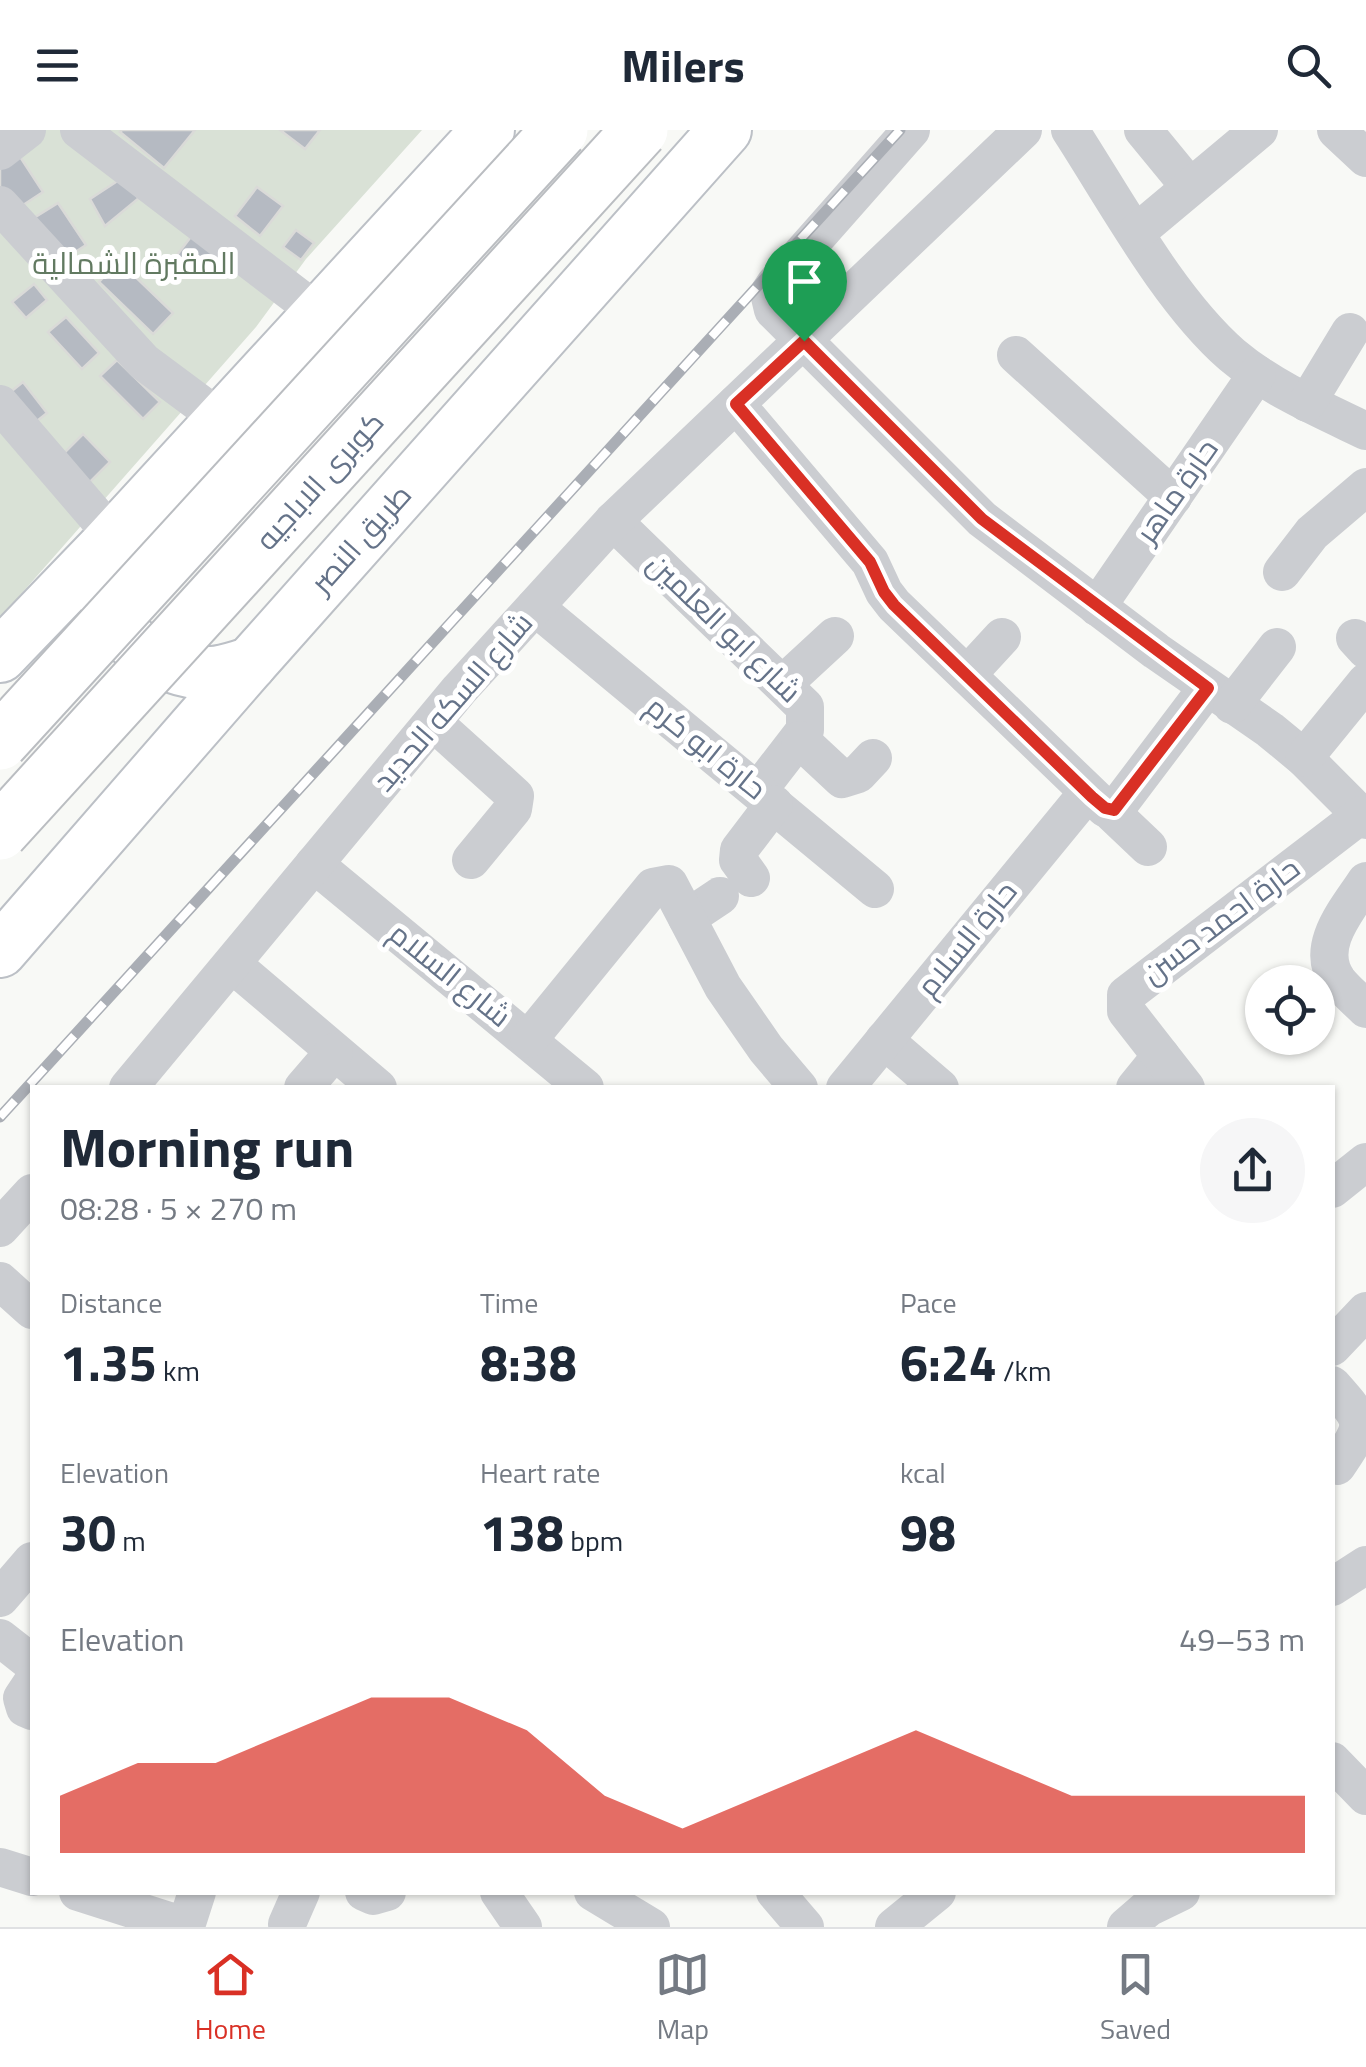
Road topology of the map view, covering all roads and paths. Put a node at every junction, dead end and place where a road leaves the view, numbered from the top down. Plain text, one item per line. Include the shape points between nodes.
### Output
1 (26, 130) edge
2 (79, 130) edge
3 (488, 130) edge
4 (560, 130) edge
5 (640, 130) edge
6 (725, 130) edge
7 (911, 130) edge
8 (1023, 130) edge
9 (1070, 130) edge
10 (1143, 130) edge
11 (1259, 130) edge
12 (1336, 130) edge
13 (0, 151) edge
14 (1366, 158) edge
15 (1189, 186) junction
16 (0, 205) edge
17 (1137, 232) junction
18 (320, 314) junction
19 (1350, 332) dead end
20 (804, 341) junction
21 (1016, 355) dead end
22 (1258, 374) junction
23 (1307, 403) junction
24 (0, 404) edge
25 (736, 404) junction
26 (222, 420) junction
27 (1366, 431) edge
28 (1366, 487) edge
29 (1173, 497) junction
30 (614, 521) junction
31 (108, 544) junction
32 (1282, 572) dead end
33 (535, 607) junction
34 (1097, 607) junction
35 (835, 636) dead end
36 (1002, 636) dead end
37 (1277, 647) dead end
38 (0, 656) edge
39 (250, 664) junction
40 (967, 675) junction
41 (1366, 682) edge
42 (783, 684) junction
43 (1220, 696) junction
44 (433, 722) junction
45 (800, 740) junction
46 (0, 742) edge
47 (873, 758) dead end
48 (1304, 758) junction
49 (766, 797) junction
50 (1101, 803) junction
51 (1364, 818) edge
52 (0, 832) edge
53 (1148, 847) dead end
54 (470, 860) dead end
55 (314, 864) junction
56 (1366, 880) edge
57 (875, 889) dead end
58 (688, 918) junction
59 (0, 951) edge
60 (232, 964) junction
61 (1366, 1009) edge
62 (529, 1039) junction
63 (884, 1040) junction
64 (334, 1052) junction
65 (1161, 1056) junction
66 (131, 1085) edge
67 (306, 1085) edge
68 (374, 1085) edge
69 (582, 1085) edge
70 (796, 1085) edge
71 (846, 1085) edge
72 (936, 1085) edge
73 (1137, 1085) edge
74 (1184, 1085) edge
75 (1366, 1162) edge
76 (1335, 1187) edge
77 (30, 1196) edge
78 (0, 1228) edge
79 (0, 1281) edge
80 (30, 1308) edge
81 (1366, 1311) edge
82 (1335, 1345) edge
83 (1335, 1388) edge
84 (1337, 1466) dead end
85 (30, 1563) edge
86 (1366, 1565) edge
87 (1335, 1585) edge
88 (0, 1598) edge
89 (0, 1638) edge
90 (30, 1661) edge
91 (30, 1687) edge
92 (30, 1710) edge
93 (1335, 1764) edge
94 (1366, 1796) edge
95 (0, 1867) edge
96 (30, 1877) edge
97 (88, 1895) edge
98 (196, 1895) edge
99 (501, 1895) edge
100 (599, 1895) edge
101 (778, 1895) edge
102 (932, 1895) edge
103 (1175, 1895) edge
104 (134, 1919) edge
105 (523, 1927) edge
106 (651, 1927) edge
107 (805, 1927) edge
108 (894, 1927) edge
109 (1126, 1927) edge

1 - 13 street
2 - 18 street
3 - 18 street
4 - 46 highway, كوبرى الاباجيه, bridge
5 - 52 highway, كوبرى الاباجيه, bridge
6 - 39 street, طريق النصر
7 - 20 street via 769,293 773,310
8 - 20 street, شارع السكه الحديد
9 - 17 street
10 - 15 street
11 - 15 street
12 - 14 street
15 - 17 street
16 - 26 street via 144,362
17 - 22 street via 1201,323
18 - 26 street
19 - 23 street
20 - 25 street, شارع السكه الحديد
20 - 34 street via 982,519
21 - 29 street
22 - 23 street
22 - 29 street, حارة ماهر
23 - 27 street
24 - 31 street
25 - 30 street, شارع السكه الحديد
25 - 40 street via 870,562 894,605
26 - 31 street
28 - 32 street via 1312,533
29 - 34 street, حارة ماهر
30 - 33 street, شارع السكه الحديد
30 - 42 street, شارع ابو العلمين
31 - 38 street
31 - 39 street via 102,588 116,623 142,652 175,668 213,673
33 - 44 street, شارع السكه الحديد
33 - 49 street, حارة ابو كرم
34 - 43 street
35 - 42 street
36 - 40 street
37 - 43 street, حارة السلام
39 - 59 street, طريق النصر
40 - 50 street
41 - 48 street
42 - 45 street, شارع ابو العلمين via 805,707
43 - 48 street
43 - 50 street, حارة السلام via 1117,807
44 - 54 street via 515,796 513,809
44 - 55 street, شارع السكه الحديد
45 - 47 street via 842,778 858,774
45 - 49 street, شارع ابو العلمين
48 - 51 street
49 - 57 street, حارة ابو كرم
49 - 58 street, شارع ابو العلمين via 739,850 736,887
50 - 53 street
50 - 63 street, حارة السلام via 1079,803
51 - 65 street, حارة احمد حسن via 1126,995 1126,1011
55 - 60 street, شارع السكه الحديد
55 - 62 street, شارع السلام
56 - 61 street via 1329,950 1336,979
58 - 62 street via 669,884 653,888
58 - 70 street via 731,999
60 - 64 street
60 - 66 street, شارع السكه الحديد
62 - 69 street, شارع السلام
63 - 71 street, حارة السلام
63 - 72 street
64 - 67 street
64 - 68 street
65 - 73 street
65 - 74 street, حارة احمد حسن
75 - 76 street
77 - 78 street
79 - 80 street
81 - 82 street
83 - 84 street via 1365,1421
85 - 88 street
86 - 87 street
89 - 90 street
91 - 92 street via 22,1698
93 - 94 street
95 - 96 street
97 - 104 street
98 - 104 street via 182,1924
99 - 105 street
100 - 106 street
101 - 107 street
102 - 108 street
103 - 109 street

